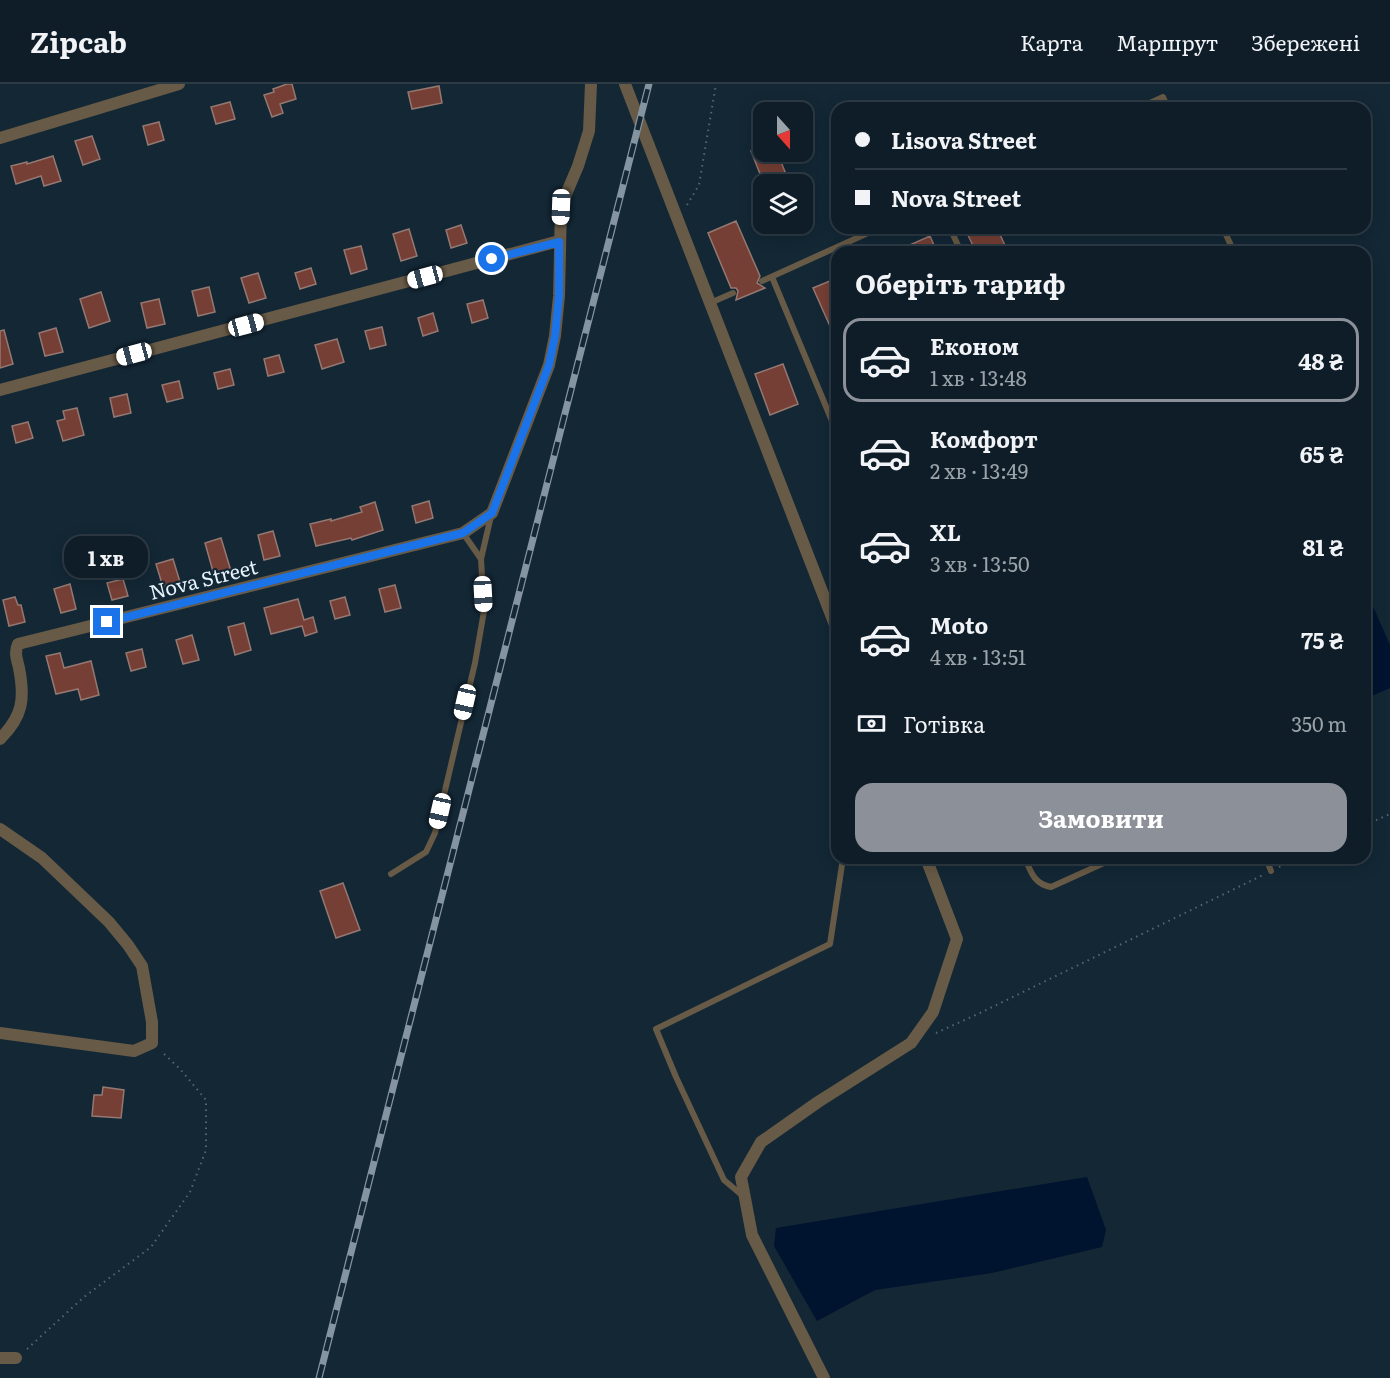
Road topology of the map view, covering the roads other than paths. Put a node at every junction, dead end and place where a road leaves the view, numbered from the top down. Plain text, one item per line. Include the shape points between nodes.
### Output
1 (179, 84) edge
2 (591, 84) edge
3 (625, 84) edge
4 (1152, 102) edge
5 (1165, 102) edge
6 (0, 138) edge
7 (866, 234) edge
8 (559, 242) junction
9 (840, 246) edge
10 (831, 250) edge
11 (772, 277) junction
12 (762, 281) dead end
13 (734, 293) dead end
14 (710, 303) junction
15 (0, 390) edge
16 (831, 419) edge
17 (492, 513) junction
18 (463, 533) junction
19 (481, 559) junction
20 (831, 615) edge
21 (0, 739) edge
22 (0, 829) edge
23 (842, 864) edge
24 (928, 864) edge
25 (1028, 864) edge
26 (1102, 864) edge
27 (1268, 864) edge
28 (1271, 871) road end
29 (391, 874) dead end
30 (0, 1033) edge
31 (745, 1198) junction
32 (0, 1358) edge
33 (16, 1358) road end
34 (824, 1378) edge

1 - 6 street
2 - 8 street via 589,131 561,207
3 - 14 street
4 - 5 lane via 1163,97
7 - 9 lane
8 - 15 street
8 - 17 street via 559,296 549,365
10 - 11 lane
11 - 12 lane
11 - 16 lane
13 - 14 lane
14 - 20 street
17 - 18 street, Nova Street
17 - 19 lane
18 - 19 lane
18 - 21 street, Nova Street via 18,644 15,651 22,684 20,712
19 - 29 lane via 484,611 435,833 426,852
22 - 30 street via 42,858 128,945 142,966 152,1043 134,1051
23 - 31 lane via 830,944 656,1029 724,1180
24 - 31 street via 957,939 933,1012 910,1044 761,1142 741,1177
25 - 26 lane via 1034,878 1051,887
27 - 28 lane
31 - 34 street via 752,1235
32 - 33 street

